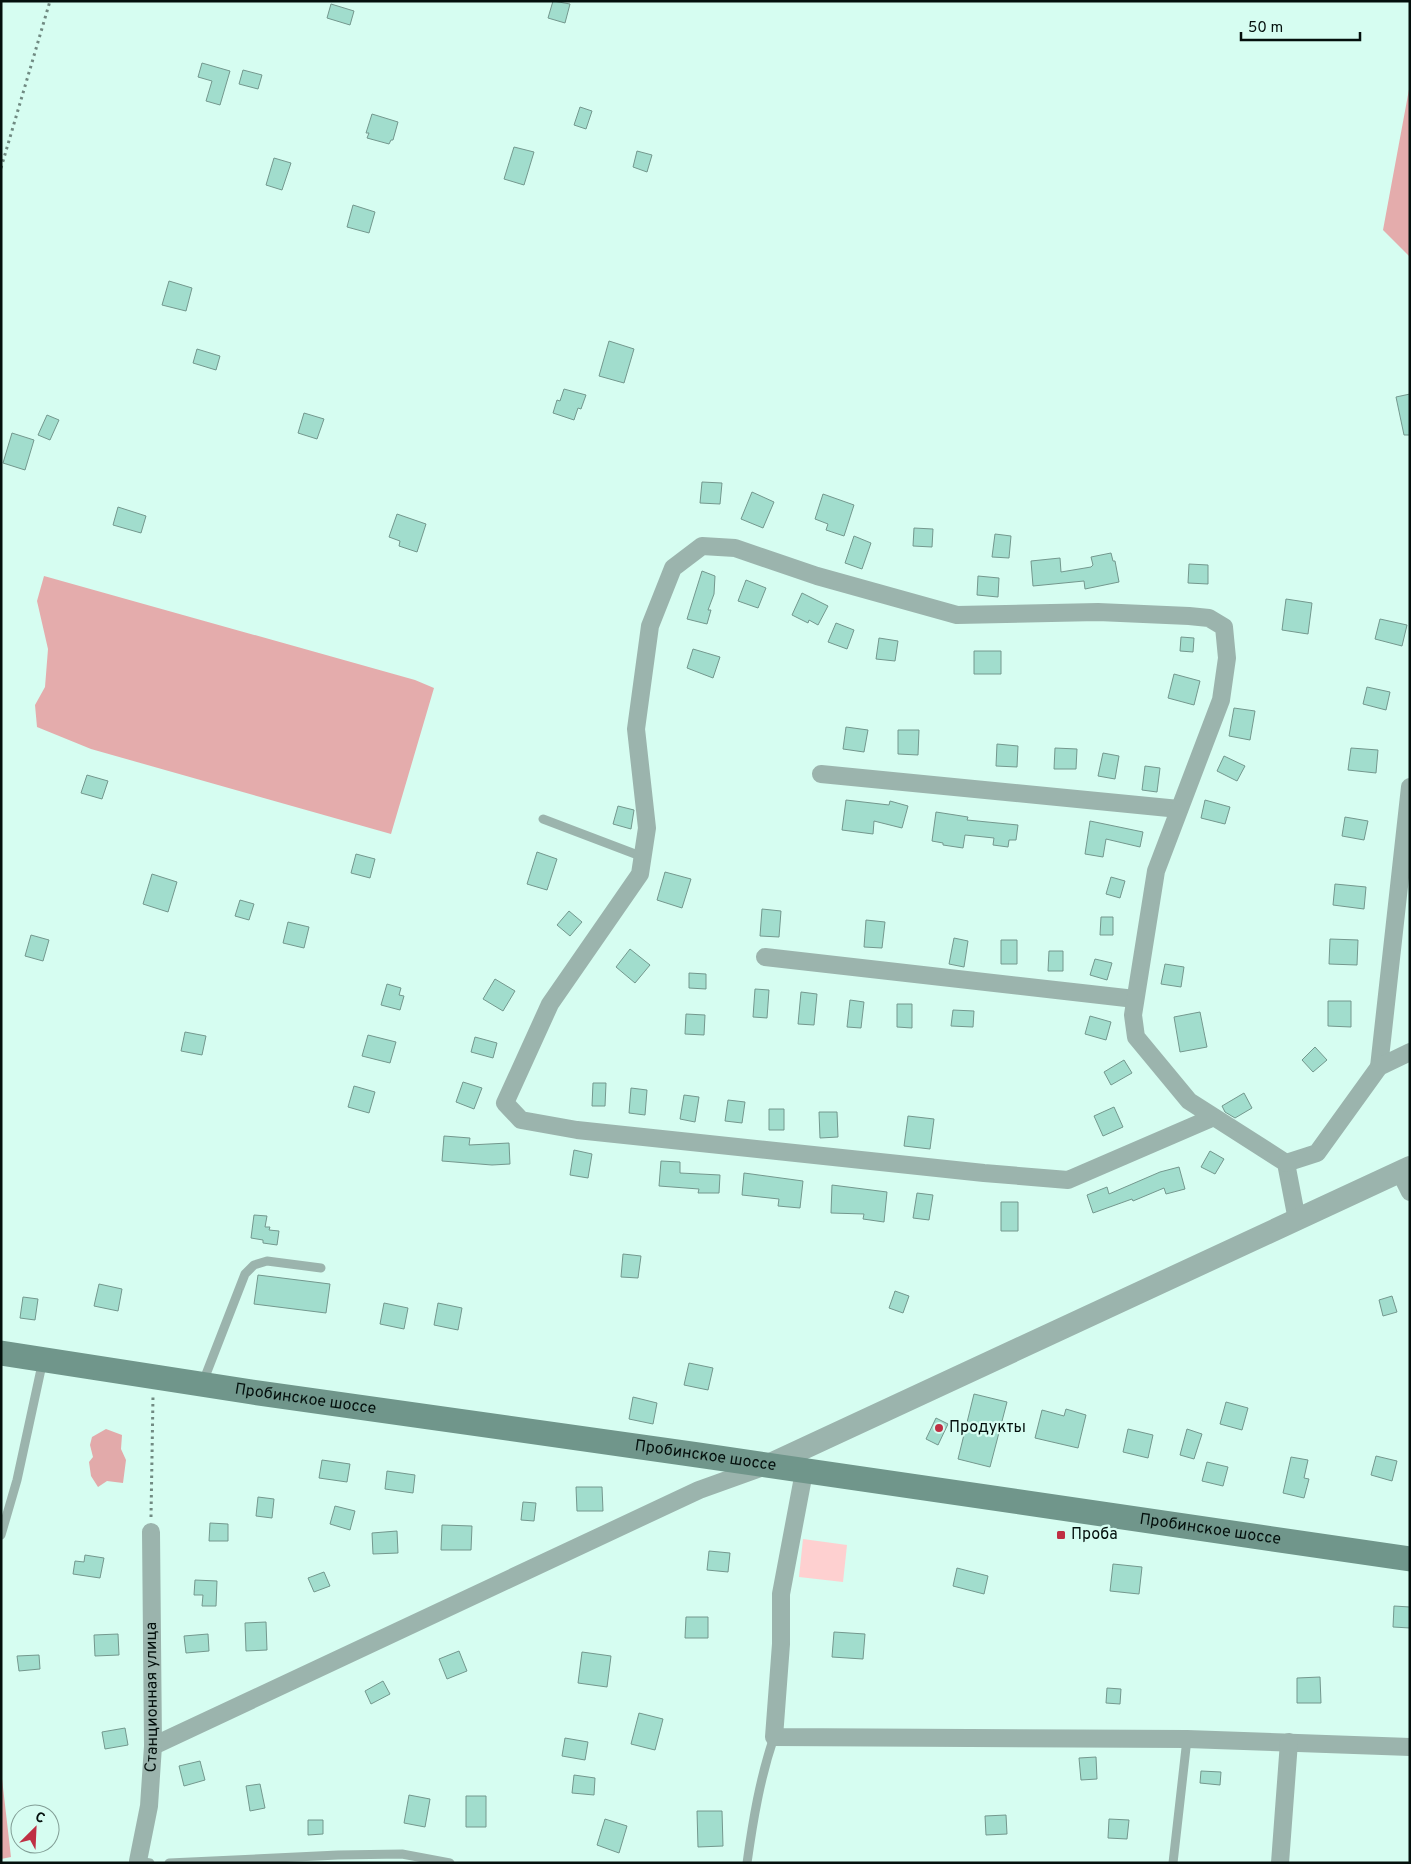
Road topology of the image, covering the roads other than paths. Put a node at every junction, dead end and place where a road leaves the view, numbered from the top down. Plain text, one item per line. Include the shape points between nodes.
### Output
1 (820, 774) dead end
2 (1410, 787) edge
3 (1179, 809) junction
4 (543, 819) dead end
5 (642, 857) junction
6 (765, 957) dead end
7 (1135, 999) junction
8 (1410, 1052) edge
9 (1379, 1066) junction
10 (1214, 1117) junction
11 (1286, 1163) junction
12 (1405, 1169) edge
13 (1410, 1192) edge
14 (1297, 1220) junction
15 (321, 1268) dead end
16 (1, 1353) edge
17 (43, 1360) junction
18 (202, 1385) junction
19 (766, 1466) junction
20 (804, 1472) junction
21 (151, 1532) road end
22 (1, 1535) edge
23 (1410, 1559) edge
24 (774, 1737) junction
25 (1187, 1739) junction
26 (1289, 1742) junction
27 (153, 1746) junction
28 (1410, 1747) edge
29 (141, 1862) edge
30 (169, 1863) edge
31 (450, 1863) edge
32 (747, 1863) edge
33 (1173, 1863) edge
34 (1280, 1863) edge

1 - 3 street
2 - 9 street
3 - 5 street via 1220,700 1227,658 1224,627 1209,618 1098,612 957,615 817,576 735,548 702,546 674,568 650,626 636,729 647,828
3 - 7 street via 1156,871
4 - 5 lane
5 - 10 street via 640,874 550,1004 505,1103 521,1120 587,1131 1068,1180
6 - 7 street
7 - 10 street via 1136,1037 1189,1101
8 - 9 street
9 - 11 street via 1317,1153
10 - 11 street
11 - 14 street
12 - 13 street
12 - 14 street
14 - 19 street
15 - 18 lane via 267,1261 254,1265 245,1274
16 - 17 main road, Пробинское шоссе
17 - 18 main road, Пробинское шоссе
17 - 22 lane via 17,1480
18 - 19 main road, Пробинское шоссе
19 - 20 main road, Пробинское шоссе
19 - 27 street via 699,1490
20 - 23 main road, Пробинское шоссе
20 - 24 street via 781,1594
21 - 27 street, Станционная улица
24 - 25 street
24 - 32 lane via 755,1806
25 - 26 street
25 - 33 lane
26 - 28 street
26 - 34 street
27 - 29 street, Станционная улица
30 - 31 lane via 402,1854

